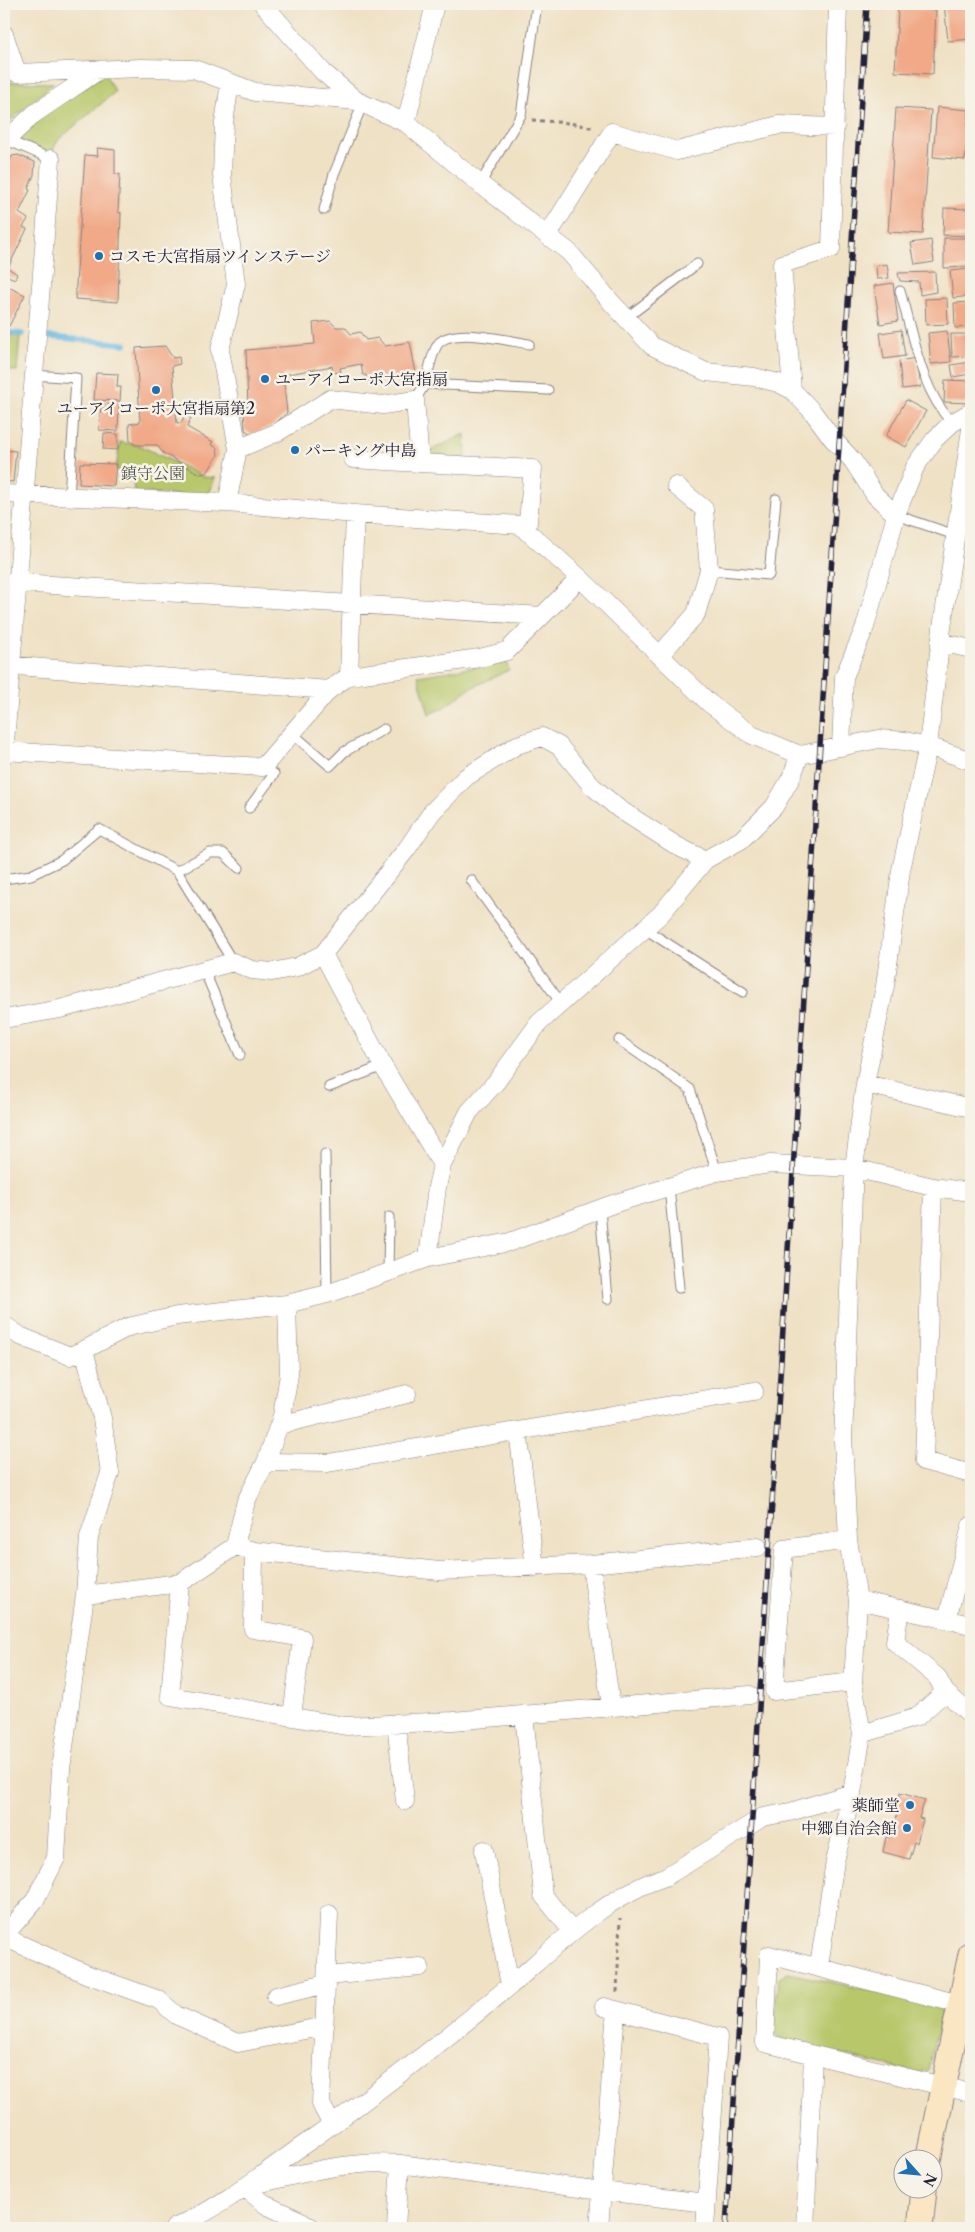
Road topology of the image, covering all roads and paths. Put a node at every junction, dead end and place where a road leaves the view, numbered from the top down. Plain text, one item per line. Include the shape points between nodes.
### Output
1 (263, 4) edge
2 (435, 4) edge
3 (537, 4) edge
4 (838, 4) edge
5 (4, 34) edge
6 (99, 70) junction
7 (230, 83) junction
8 (360, 102) junction
9 (518, 119) junction
10 (406, 123) junction
11 (835, 126) junction
12 (612, 132) junction
13 (5, 141) edge
14 (51, 159) joint
15 (480, 184) junction
16 (324, 210) dead end
17 (548, 235) junction
18 (697, 264) dead end
19 (900, 291) dead end
20 (626, 318) junction
21 (529, 344) dead end
22 (34, 375) junction
23 (425, 384) junction
24 (548, 390) dead end
25 (792, 390) junction
26 (415, 400) junction
27 (971, 412) edge
28 (952, 423) junction
29 (971, 429) edge
30 (238, 449) junction
31 (353, 459) dead end
32 (420, 463) junction
33 (676, 486) dead end
34 (4, 494) edge
35 (24, 496) junction
36 (69, 497) junction
37 (776, 499) dead end
38 (227, 503) junction
39 (355, 514) junction
40 (896, 515) junction
41 (527, 532) junction
42 (955, 535) junction
43 (708, 570) junction
44 (580, 578) junction
45 (11, 582) edge
46 (350, 603) junction
47 (542, 616) junction
48 (940, 642) junction
49 (971, 649) edge
50 (660, 656) junction
51 (7, 666) edge
52 (349, 676) junction
53 (329, 690) junction
54 (384, 729) dead end
55 (293, 734) junction
56 (928, 746) junction
57 (841, 747) junction
58 (4, 751) edge
59 (4, 755) edge
60 (800, 755) junction
61 (971, 761) edge
62 (263, 767) junction
63 (249, 808) dead end
64 (705, 860) junction
65 (239, 868) dead end
66 (177, 871) junction
67 (4, 880) edge
68 (471, 880) dead end
69 (645, 929) junction
70 (323, 954) junction
71 (233, 962) junction
72 (204, 970) junction
73 (743, 992) dead end
74 (561, 1003) junction
75 (4, 1019) edge
76 (619, 1040) dead end
77 (240, 1055) dead end
78 (382, 1066) junction
79 (865, 1084) junction
80 (329, 1087) dead end
81 (971, 1108) edge
82 (325, 1154) dead end
83 (442, 1166) junction
84 (854, 1168) junction
85 (717, 1172) junction
86 (669, 1187) junction
87 (933, 1187) junction
88 (971, 1192) edge
89 (600, 1210) junction
90 (389, 1217) dead end
91 (428, 1258) junction
92 (388, 1272) junction
93 (679, 1288) dead end
94 (327, 1294) junction
95 (608, 1298) dead end
96 (287, 1304) junction
97 (4, 1325) edge
98 (84, 1350) junction
99 (754, 1391) dead end
100 (407, 1394) dead end
101 (279, 1425) junction
102 (518, 1431) junction
103 (266, 1462) junction
104 (971, 1474) edge
105 (971, 1526) edge
106 (848, 1540) junction
107 (235, 1546) junction
108 (758, 1547) dead end
109 (254, 1551) junction
110 (591, 1564) junction
111 (535, 1568) junction
112 (180, 1583) junction
113 (85, 1595) junction
114 (858, 1600) junction
115 (900, 1610) junction
116 (947, 1619) junction
117 (971, 1624) edge
118 (853, 1682) junction
119 (945, 1692) junction
120 (750, 1695) dead end
121 (611, 1707) junction
122 (524, 1715) junction
123 (971, 1715) edge
124 (292, 1716) junction
125 (396, 1723) junction
126 (862, 1734) junction
127 (852, 1793) junction
128 (405, 1801) dead end
129 (484, 1850) dead end
130 (621, 1898) junction
131 (328, 1914) dead end
132 (572, 1931) junction
133 (4, 1936) edge
134 (971, 1954) edge
135 (819, 1966) junction
136 (420, 1967) dead end
137 (327, 1980) junction
138 (510, 1985) junction
139 (276, 1996) dead end
140 (966, 2005) edge
141 (610, 2009) junction
142 (325, 2026) junction
143 (813, 2056) junction
144 (943, 2086) junction
145 (971, 2092) edge
146 (332, 2125) junction
147 (930, 2150) edge
148 (400, 2164) junction
149 (244, 2187) junction
150 (602, 2191) junction
151 (923, 2200) edge
152 (707, 2203) junction
153 (198, 2223) edge
154 (174, 2228) edge
155 (312, 2228) edge
156 (396, 2228) edge
157 (599, 2228) edge
158 (705, 2228) edge
159 (805, 2228) edge
160 (920, 2228) edge

1 - 8 street via 323,72
2 - 10 street
3 - 9 lane
4 - 11 street
5 - 6 street via 17,73
6 - 7 street via 194,70
6 - 13 street via 34,114
7 - 8 street via 255,92
7 - 30 street via 224,123 222,175 236,284 220,350
8 - 10 street
8 - 16 lane
9 - 12 path via 568,123
9 - 15 lane
10 - 15 street
11 - 12 street via 779,125 677,151
11 - 25 street via 831,249 782,264
12 - 17 street
13 - 14 lane
14 - 22 street
15 - 17 street
17 - 20 street via 569,252
18 - 20 lane
19 - 28 lane via 923,371 940,410
20 - 25 street via 652,346 706,372 754,377
21 - 23 lane via 472,335 447,337 438,344
22 - 35 street
22 - 36 lane via 76,378
23 - 24 lane
23 - 26 lane
25 - 40 street via 853,460 875,495
26 - 30 street via 383,405 330,399 278,432
26 - 32 street
27 - 28 street
28 - 40 street via 935,439 916,467
29 - 42 street
30 - 38 street
31 - 32 street
32 - 41 street via 533,469
33 - 43 street via 704,509
34 - 35 street
35 - 36 street
35 - 45 street
36 - 38 street
37 - 43 lane via 769,576
38 - 39 street
39 - 41 street via 520,525
39 - 46 street
40 - 42 lane
40 - 57 street via 865,627 844,677
41 - 44 street
42 - 48 street
43 - 50 street via 696,614
44 - 47 street
44 - 50 street
45 - 46 street
45 - 51 street
46 - 47 street
46 - 52 street
47 - 52 street via 507,651 480,658
48 - 49 street
48 - 56 street
50 - 60 street via 709,703 752,735
51 - 53 street
51 - 58 street
52 - 53 street
53 - 55 street
54 - 55 lane via 344,752 330,766
55 - 62 street
56 - 57 street via 879,739
56 - 61 street
56 - 79 street via 900,870 885,986
57 - 60 street
58 - 59 street
58 - 62 street
60 - 64 street via 774,807 741,840
62 - 63 lane via 274,774
64 - 69 street
64 - 70 street via 619,809 592,786 559,746 542,737 516,745 466,777 432,812 406,850
65 - 66 lane via 223,853 210,853
66 - 67 lane via 99,829 62,860 30,875
66 - 71 lane
68 - 74 lane
69 - 73 lane
69 - 74 street
70 - 71 street via 297,967 272,972 252,970
70 - 78 street
71 - 72 street
72 - 75 street via 60,1008
72 - 77 lane
74 - 83 street via 539,1022 496,1082 469,1112
76 - 85 lane via 690,1089
78 - 80 lane
78 - 83 street
79 - 81 street
79 - 84 street
82 - 94 lane
83 - 91 street via 436,1187
84 - 85 street via 771,1164
84 - 87 street
84 - 106 street via 843,1440
85 - 86 street
86 - 89 street
86 - 93 lane
87 - 88 street
87 - 104 street via 924,1461
89 - 91 street via 510,1242
89 - 95 lane
90 - 92 lane
91 - 92 street
92 - 94 street
94 - 96 street
96 - 98 street via 177,1316 128,1327
96 - 101 street via 289,1374
97 - 98 street via 20,1336 70,1356
98 - 113 street via 102,1418 110,1473 89,1537
99 - 102 street
100 - 101 street
101 - 103 street
102 - 103 street via 328,1462
102 - 111 street
103 - 107 street via 246,1500
105 - 116 street
106 - 114 street
106 - 118 street via 784,1549 774,1690
107 - 109 street
107 - 112 street
108 - 110 street
109 - 111 street via 439,1571
109 - 124 street via 253,1629 302,1638
110 - 111 street
110 - 121 street
112 - 113 street
112 - 124 street via 170,1696
113 - 133 street via 61,1769 56,1858 36,1900
114 - 115 street
114 - 118 street
115 - 116 street
115 - 119 street via 896,1642 937,1677
116 - 117 street
118 - 126 street
119 - 123 street
119 - 126 street via 917,1717
120 - 121 street
121 - 122 street
122 - 125 street
122 - 132 street via 543,1895
124 - 125 street via 346,1726
125 - 128 street
126 - 127 street
127 - 130 street via 763,1818 665,1877
127 - 135 street via 835,1861
129 - 138 street
130 - 132 street
130 - 141 path
131 - 137 street
132 - 138 street
133 - 142 street via 86,1974 159,2000 176,2015 238,2044
134 - 140 street
135 - 140 street
135 - 143 street via 769,1955 765,2043
136 - 137 street
137 - 139 street
137 - 142 street
138 - 146 street
140 - 144 street
141 - 150 street
141 - 152 street via 718,2037
142 - 146 street via 321,2104
143 - 144 street
143 - 159 street
144 - 145 street
144 - 147 street
146 - 149 street
148 - 149 street via 382,2162 336,2166
148 - 150 street
148 - 156 street
149 - 153 street
149 - 155 street via 266,2205
150 - 152 street
150 - 157 street
151 - 160 street
152 - 158 street
153 - 154 street

